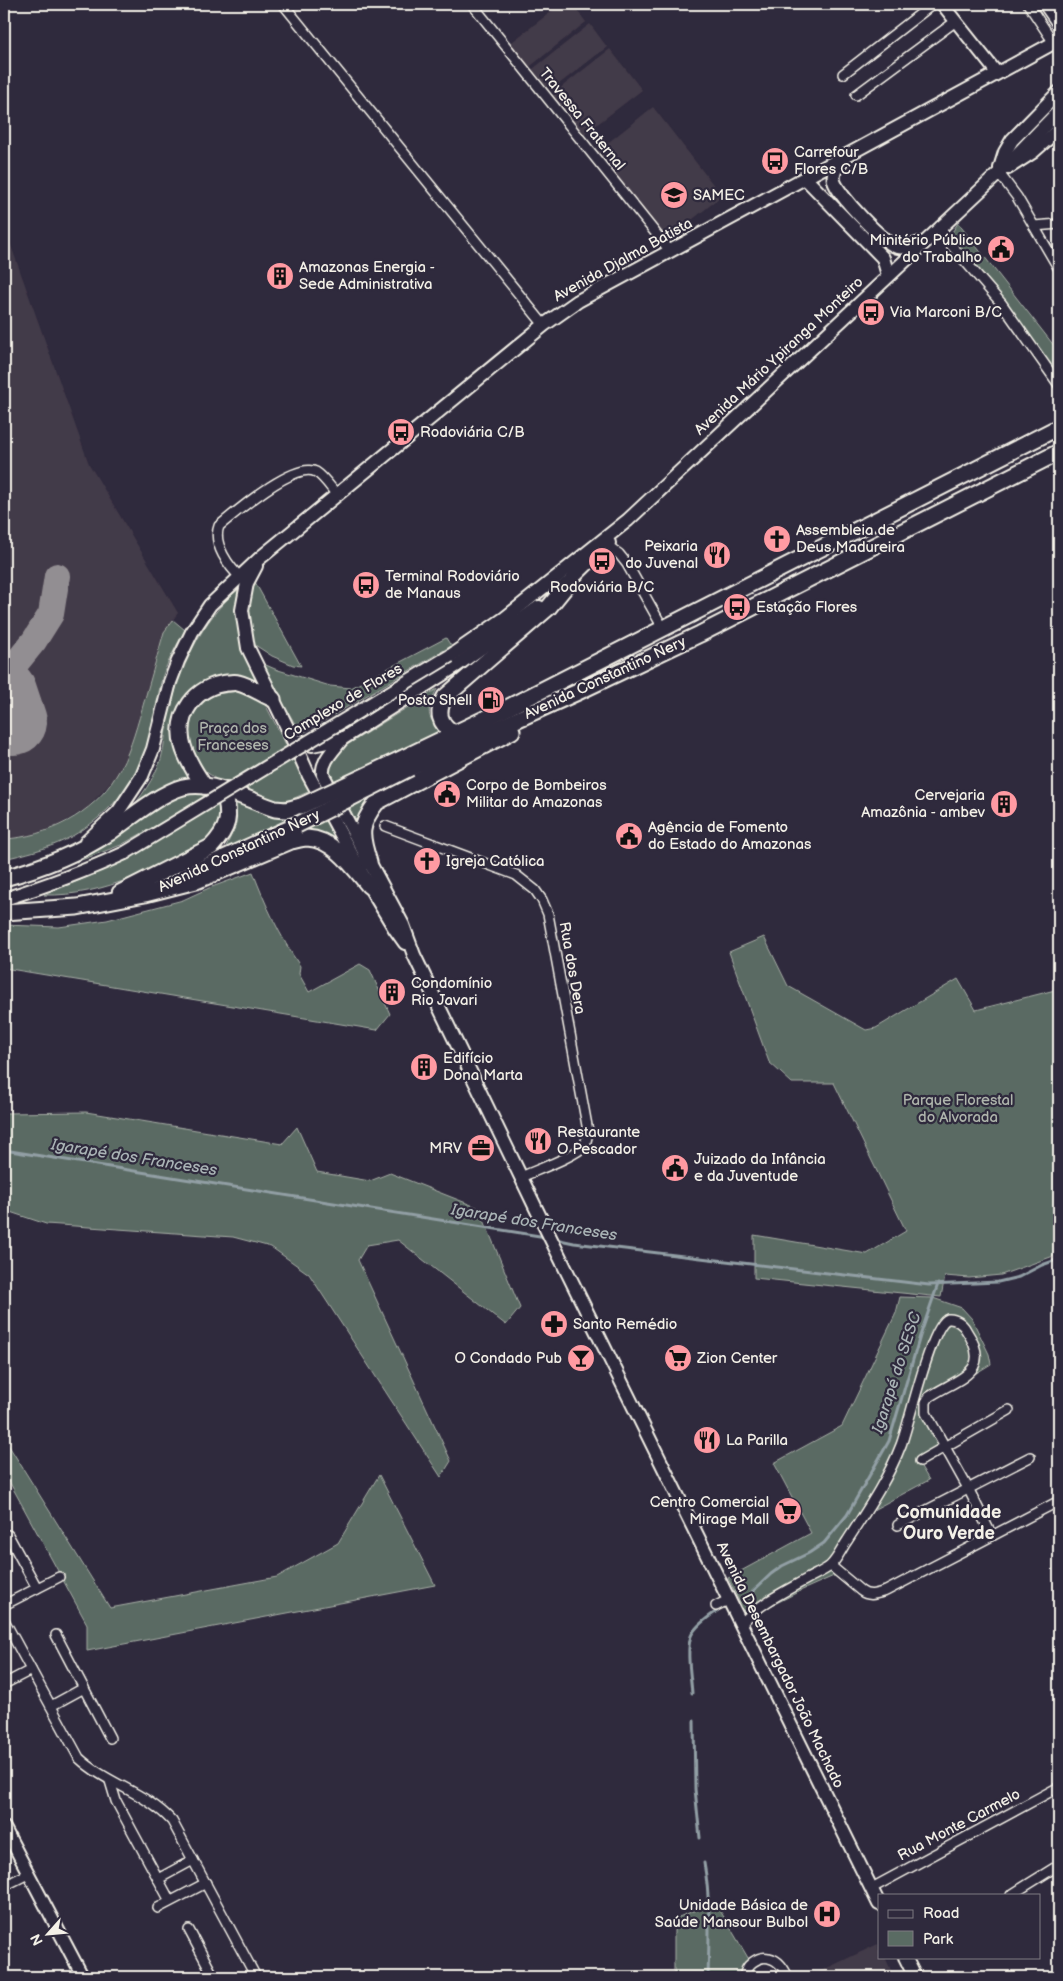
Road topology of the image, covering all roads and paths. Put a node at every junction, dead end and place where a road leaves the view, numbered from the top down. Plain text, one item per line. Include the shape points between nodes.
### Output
1 (283, 4) edge
2 (472, 4) edge
3 (933, 4) edge
4 (942, 4) edge
5 (1028, 4) edge
6 (1043, 4) edge
7 (1052, 16) junction
8 (956, 21) junction
9 (1041, 22) junction
10 (1059, 27) edge
11 (1057, 41) edge
12 (996, 73) junction
13 (843, 74) dead end
14 (1059, 92) edge
15 (856, 95) dead end
16 (1058, 112) edge
17 (1059, 129) edge
18 (843, 159) junction
19 (999, 173) junction
20 (806, 179) junction
21 (1059, 224) edge
22 (940, 226) junction
23 (1034, 226) junction
24 (924, 242) junction
25 (670, 251) junction
26 (1059, 269) edge
27 (888, 275) junction
28 (544, 325) junction
29 (1059, 385) edge
30 (1059, 427) edge
31 (1059, 452) edge
32 (337, 495) junction
33 (604, 543) junction
34 (260, 558) joint
35 (243, 580) junction
36 (566, 586) junction
37 (662, 628) junction
38 (450, 656) joint
39 (580, 691) junction
40 (273, 699) junction
41 (287, 727) junction
42 (454, 733) junction
43 (342, 739) junction
44 (407, 763) junction
45 (323, 775) joint
46 (204, 786) junction
47 (224, 791) junction
48 (385, 826) dead end
49 (75, 853) junction
50 (369, 862) junction
51 (4, 878) edge
52 (369, 886) junction
53 (146, 894) junction
54 (4, 899) edge
55 (100, 903) junction
56 (4, 912) edge
57 (414, 955) junction
58 (520, 1177) junction
59 (1009, 1410) dead end
60 (911, 1413) junction
61 (926, 1413) junction
62 (944, 1446) junction
63 (1030, 1457) dead end
64 (920, 1461) dead end
65 (969, 1490) junction
66 (1059, 1500) edge
67 (898, 1525) dead end
68 (8, 1535) dead end
69 (992, 1536) junction
70 (831, 1566) junction
71 (58, 1577) dead end
72 (37, 1588) junction
73 (730, 1599) junction
74 (4, 1605) edge
75 (716, 1606) dead end
76 (4, 1620) edge
77 (742, 1623) junction
78 (56, 1635) dead end
79 (31, 1670) junction
80 (4, 1684) edge
81 (84, 1688) junction
82 (51, 1706) junction
83 (110, 1738) dead end
84 (110, 1781) junction
85 (1059, 1787) edge
86 (4, 1827) edge
87 (193, 1860) junction
88 (1059, 1865) edge
89 (28, 1874) junction
90 (158, 1879) junction
91 (206, 1883) junction
92 (4, 1886) edge
93 (872, 1888) junction
94 (1013, 1894) edge
95 (170, 1901) junction
96 (878, 1902) edge
97 (158, 1908) dead end
98 (189, 1930) dead end
99 (906, 1958) edge
100 (786, 1974) edge
101 (83, 1977) edge
102 (214, 1977) edge
103 (256, 1977) edge
104 (745, 1977) edge
105 (915, 1977) edge

1 - 28 street
2 - 25 street, Travessa Fraternal
3 - 13 street
4 - 8 street
5 - 9 street
6 - 7 street
7 - 9 street
7 - 10 street
8 - 12 street
8 - 15 street
9 - 11 street
11 - 12 main road, Avenida Djalma Batista
12 - 18 main road, Avenida Djalma Batista
14 - 19 main road via 1012,140
16 - 19 main road, Avenida Mário Ypiranga Monteiro
17 - 19 main road via 1034,152
18 - 20 main road, Avenida Djalma Batista
18 - 24 main road via 834,172 837,189 888,244 899,248
19 - 22 main road, Avenida Mário Ypiranga Monteiro
19 - 23 street
20 - 25 main road, Avenida Djalma Batista
20 - 27 main road via 883,258
21 - 23 street
22 - 24 main road, Avenida Mário Ypiranga Monteiro
22 - 29 street via 946,239 1002,304
23 - 26 street
24 - 27 main road, Avenida Mário Ypiranga Monteiro
25 - 28 main road, Avenida Djalma Batista via 578,301
27 - 33 main road, Avenida Mário Ypiranga Monteiro
28 - 32 main road, Avenida Djalma Batista
30 - 37 highway, Avenida Constantino Nery
31 - 39 highway, Avenida Constantino Nery via 700,634
32 - 34 main road, Avenida Djalma Batista
32 - 35 street via 320,476 309,470 299,472 273,485 220,526 216,534 220,550
33 - 36 main road, Avenida Mário Ypiranga Monteiro
33 - 37 street via 628,564
33 - 38 main road, Avenida Mário Ypiranga Monteiro
34 - 35 main road, Avenida Desembargador João Machado
35 - 40 main road, Avenida Desembargador João Machado via 242,610 248,648
35 - 49 main road via 210,605 192,632 170,682 153,748 142,776 118,812
36 - 42 highway via 549,607 445,697 439,712 441,721
36 - 43 main road, Avenida Mário Ypiranga Monteiro via 506,632
37 - 42 highway, Avenida Constantino Nery
38 - 54 main road, Complexo de Flores, bridge via 125,853
39 - 44 highway, Avenida Constantino Nery
39 - 50 highway via 493,742 376,802 363,823 362,835
40 - 41 main road, Avenida Desembargador João Machado
40 - 46 highway via 238,682 204,689 193,699 184,713 182,744
41 - 43 main road, Avenida Mário Ypiranga Monteiro via 301,742 312,745
41 - 52 main road, Avenida Desembargador João Machado via 309,776
42 - 44 highway, Avenida Constantino Nery
43 - 45 main road, Avenida Mário Ypiranga Monteiro via 325,761
44 - 47 highway, Avenida Constantino Nery, bridge via 286,810
44 - 53 highway, Avenida Constantino Nery, bridge via 297,825
45 - 50 main road, Avenida Desembargador João Machado
46 - 47 highway, Avenida Constantino Nery
46 - 49 highway via 184,787 167,794
47 - 55 highway via 228,823 211,848
48 - 58 street, Rua dos Dera via 516,875 535,890 548,914 588,1131 583,1147
49 - 51 highway
50 - 57 main road, Avenida Desembargador João Machado via 402,924
52 - 53 highway via 336,851 324,842 307,838 291,841 196,881
52 - 57 main road, Avenida Desembargador João Machado
53 - 55 highway
55 - 56 highway
57 - 58 main road, Avenida Desembargador João Machado
58 - 73 main road, Avenida Desembargador João Machado
59 - 62 street
60 - 61 street
60 - 61 street via 932,1341 942,1322 956,1320 963,1325 978,1352 976,1365 969,1373 929,1396
60 - 70 street via 901,1445 883,1482
61 - 62 street
62 - 64 street
62 - 65 street
63 - 65 street
65 - 67 street
65 - 69 street
66 - 69 street
68 - 72 street
69 - 70 street via 874,1595 861,1591
70 - 77 street via 763,1603
71 - 72 street
72 - 74 street
73 - 75 street
73 - 77 main road, Avenida Desembargador João Machado
76 - 79 street
77 - 93 main road, Avenida Desembargador João Machado
78 - 81 street
79 - 80 street
79 - 82 street
81 - 82 street
81 - 83 street
82 - 84 street via 80,1758
84 - 87 street via 163,1811
84 - 90 street via 116,1801
85 - 93 street, Rua Monte Carmelo
86 - 89 street
87 - 90 street
87 - 91 street
88 - 94 street
89 - 92 street
89 - 101 street
90 - 95 street
91 - 95 street
91 - 103 street
93 - 96 main road, Avenida Desembargador João Machado
95 - 97 street
98 - 102 street
99 - 105 main road
100 - 104 street via 778,1962 768,1957 749,1965

